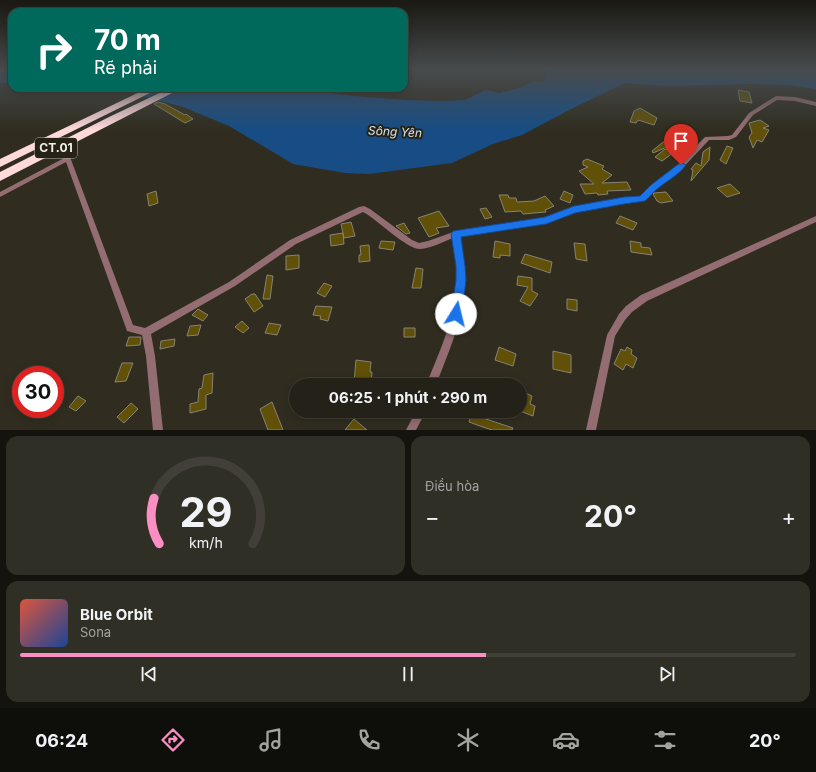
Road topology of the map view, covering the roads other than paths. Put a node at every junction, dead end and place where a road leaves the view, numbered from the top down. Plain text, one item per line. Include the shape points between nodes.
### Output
1 (146, 92) edge
2 (169, 92) edge
3 (816, 104) edge
4 (0, 163) edge
5 (0, 177) edge
6 (0, 195) edge
7 (816, 219) edge
8 (456, 234) junction
9 (146, 332) junction
10 (434, 378) edge
11 (417, 418) edge
12 (158, 430) edge
13 (411, 430) edge
14 (591, 430) edge

1 - 4 highway, CT.01
2 - 5 highway, CT.01
3 - 8 street via 776,98 751,114 734,136 707,138 674,173 642,199 574,210 546,221
6 - 9 street via 68,158 130,328
7 - 14 street via 644,298 629,309 611,335
8 - 9 street via 419,246 409,242 368,211 358,210 293,242 232,284
8 - 10 street via 460,266 458,302 450,336
9 - 12 street
11 - 13 street

